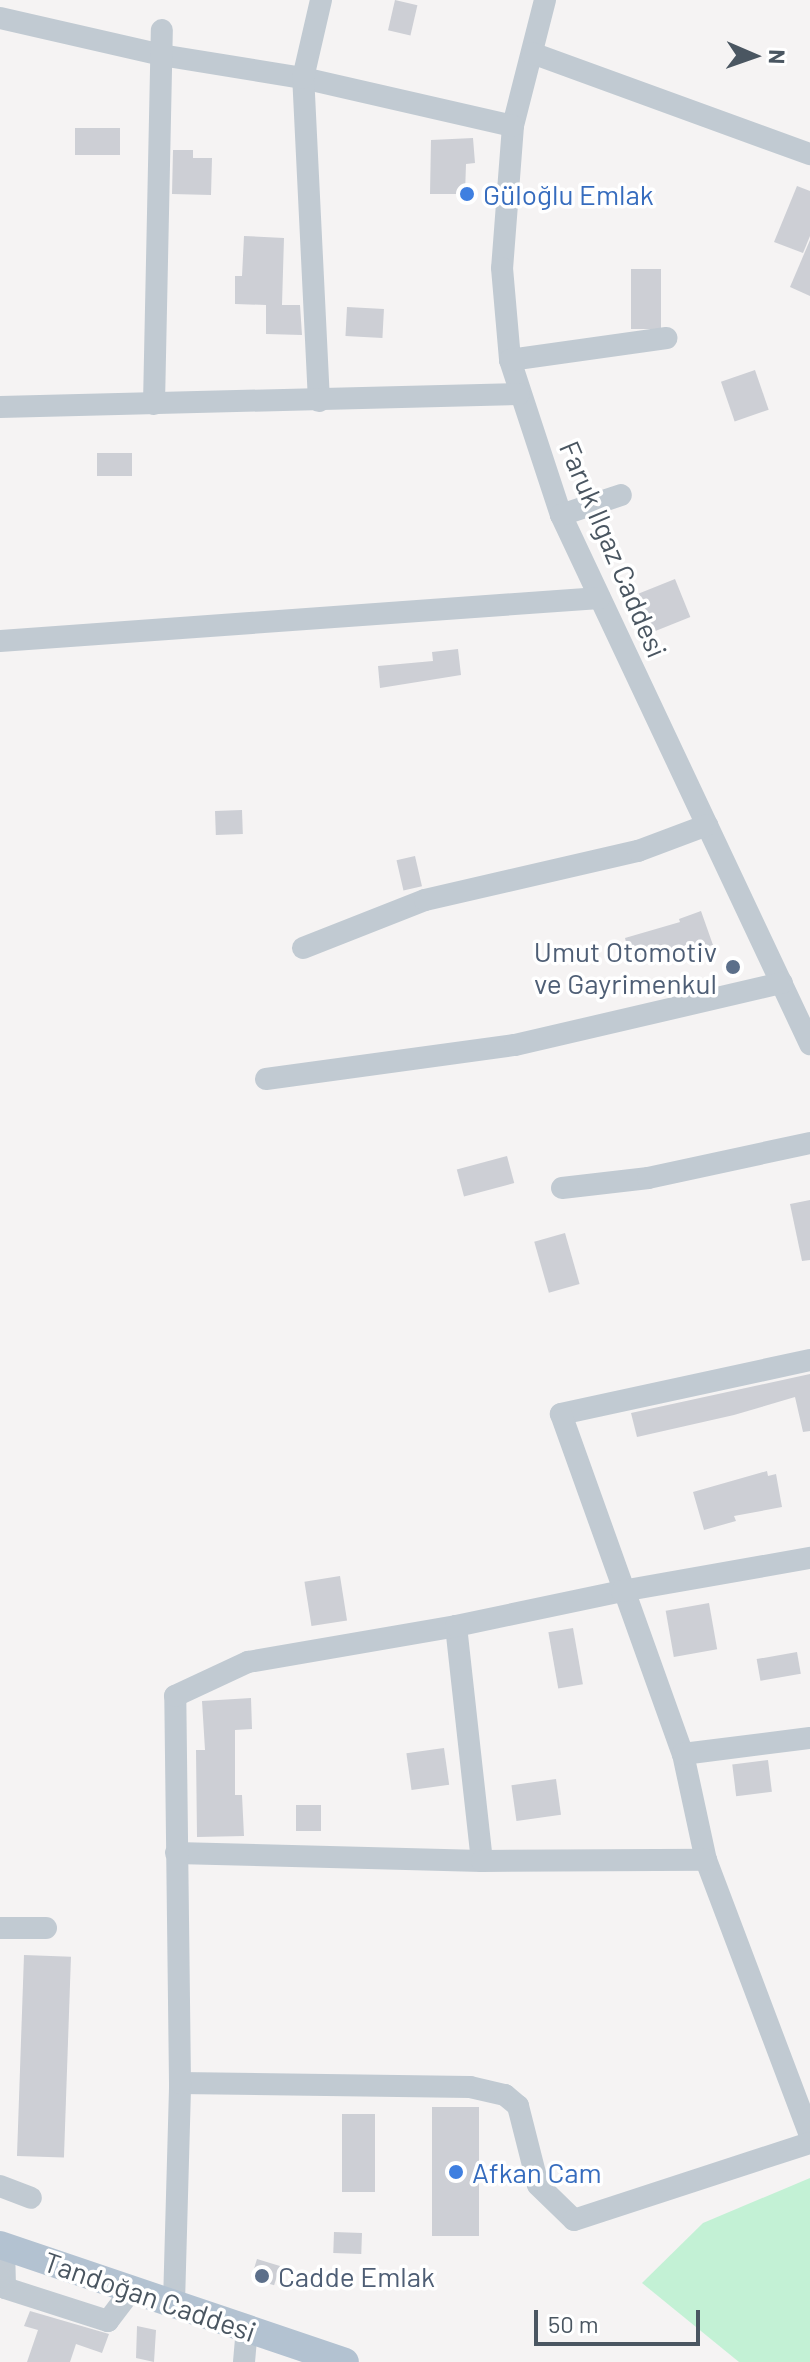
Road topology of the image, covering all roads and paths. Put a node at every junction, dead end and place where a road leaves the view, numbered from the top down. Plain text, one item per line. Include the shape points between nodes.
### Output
1 (321, 0) edge
2 (545, 0) edge
3 (0, 18) edge
4 (162, 30) dead end
5 (532, 53) junction
6 (161, 55) junction
7 (303, 78) junction
8 (513, 126) junction
9 (810, 154) edge
10 (666, 338) dead end
11 (510, 360) junction
12 (519, 394) junction
13 (319, 401) junction
14 (154, 404) junction
15 (0, 407) edge
16 (621, 495) dead end
17 (561, 515) junction
18 (599, 598) junction
19 (0, 641) edge
20 (707, 825) junction
21 (303, 948) dead end
22 (782, 983) junction
23 (810, 1044) edge
24 (266, 1079) dead end
25 (810, 1143) edge
26 (562, 1188) dead end
27 (810, 1360) edge
28 (810, 1558) edge
29 (622, 1591) junction
30 (456, 1626) junction
31 (810, 1738) edge
32 (683, 1754) junction
33 (176, 1853) junction
34 (706, 1860) junction
35 (482, 1861) junction
36 (0, 1928) edge
37 (46, 1928) dead end
38 (180, 2083) junction
39 (810, 2135) edge
40 (810, 2143) edge
41 (0, 2186) edge
42 (31, 2198) dead end
43 (2, 2246) edge
44 (132, 2289) junction
45 (174, 2303) junction
46 (247, 2329) junction
47 (244, 2362) edge
48 (345, 2362) edge

1 - 7 street
2 - 5 street, Faruk Ilgaz Caddesi
3 - 6 street
4 - 6 street
5 - 8 street, Faruk Ilgaz Caddesi
5 - 9 street
6 - 7 street
6 - 14 street
7 - 8 street
7 - 13 street
8 - 11 street, Faruk Ilgaz Caddesi via 502,268
10 - 11 street
11 - 12 street, Faruk Ilgaz Caddesi
12 - 13 street
12 - 17 street, Faruk Ilgaz Caddesi
13 - 14 street
14 - 15 street
16 - 17 street
17 - 18 street, Faruk Ilgaz Caddesi
18 - 19 street
18 - 20 street, Faruk Ilgaz Caddesi
20 - 21 street via 638,851 425,900
20 - 22 street, Faruk Ilgaz Caddesi
22 - 23 street, Faruk Ilgaz Caddesi
22 - 24 street via 515,1045
25 - 26 street via 648,1178
27 - 29 street via 561,1414
28 - 29 street
29 - 30 street
29 - 32 street
30 - 33 street via 248,1662 175,1696
30 - 35 street
31 - 32 street
32 - 34 street
33 - 35 street
33 - 38 street
34 - 35 street
34 - 39 street
36 - 37 street
38 - 40 street via 470,2087 505,2095 518,2106 538,2185 574,2220
38 - 45 street
41 - 42 street
43 - 44 main road, Tandoğan Caddesi
43 - 44 street via 5,2288 108,2321
44 - 45 main road, Tandoğan Caddesi
45 - 46 main road, Tandoğan Caddesi
46 - 47 street
46 - 48 main road, Tandoğan Caddesi

